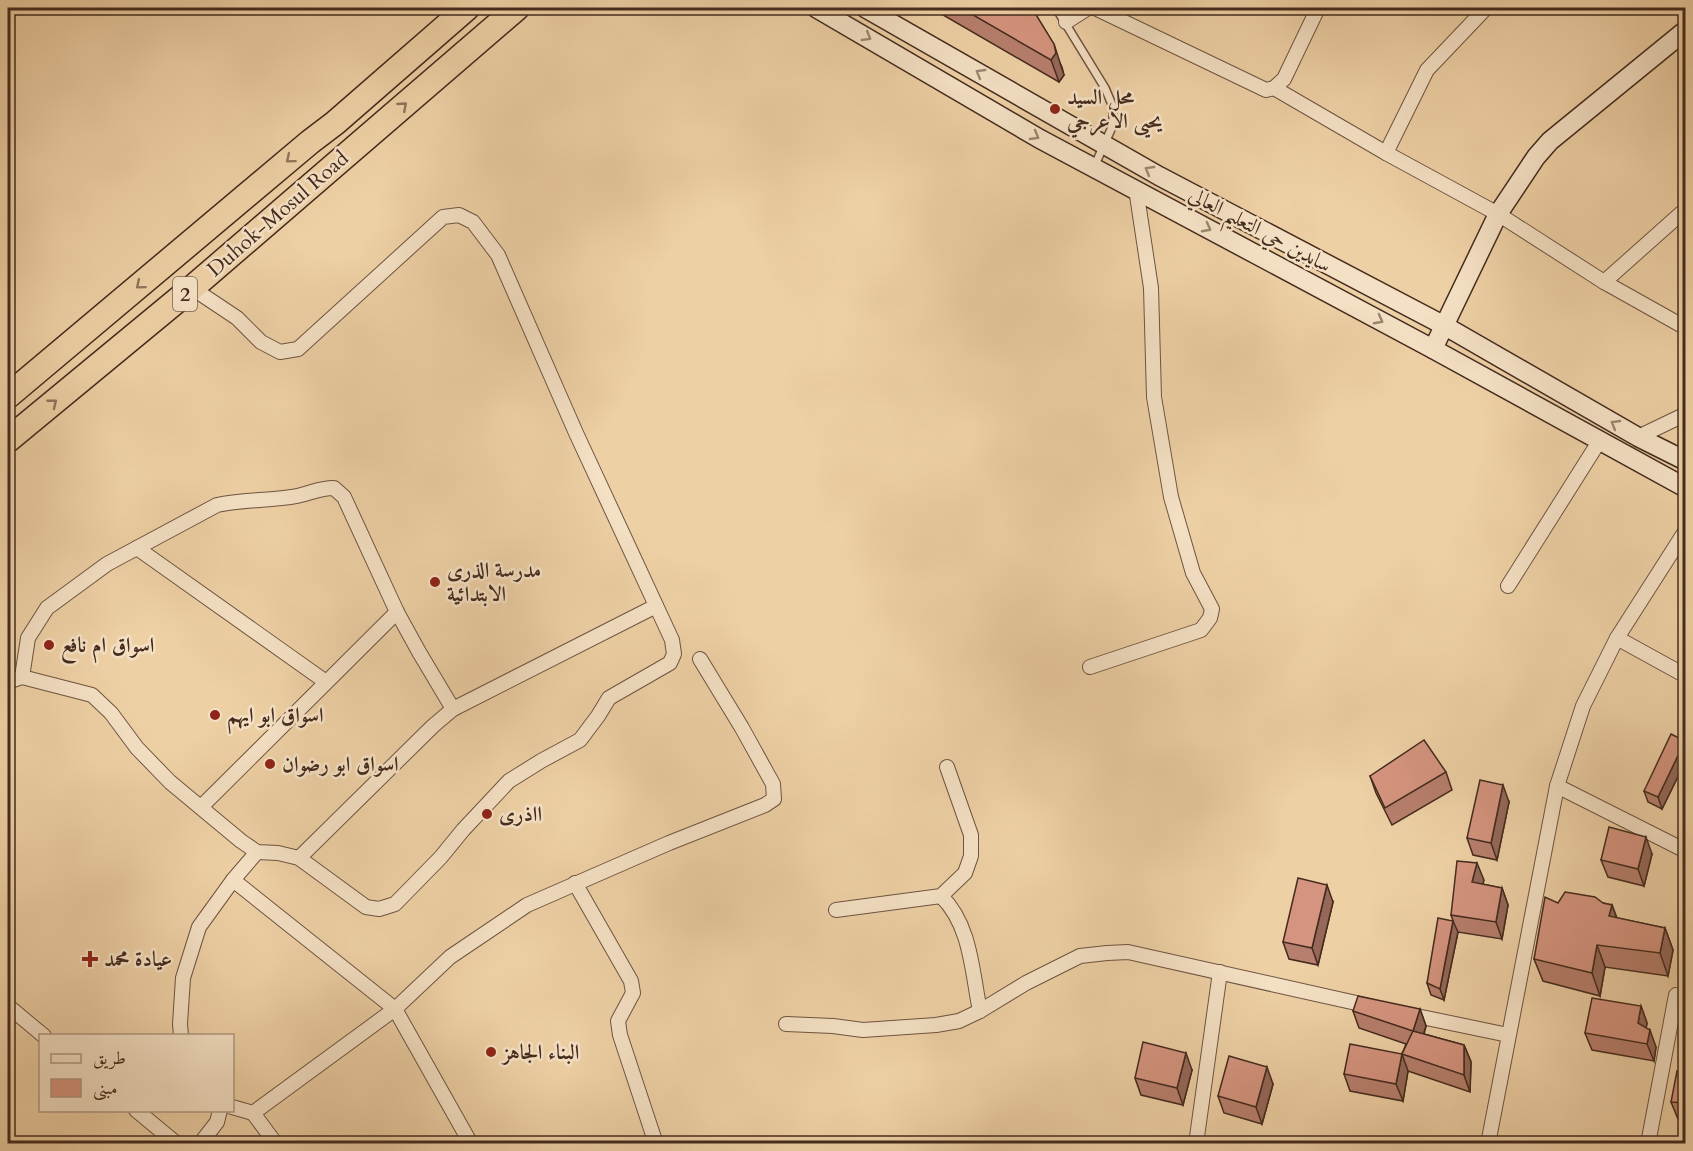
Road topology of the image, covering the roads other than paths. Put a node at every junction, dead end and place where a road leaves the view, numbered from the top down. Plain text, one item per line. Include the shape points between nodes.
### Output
1 (467, 8) edge
2 (517, 8) edge
3 (816, 8) edge
4 (865, 8) edge
5 (1056, 8) edge
6 (1088, 8) edge
7 (1095, 8) edge
8 (1318, 8) edge
9 (1486, 8) edge
10 (1066, 22) junction
11 (1686, 30) edge
12 (1274, 88) junction
13 (1105, 145) junction
14 (1386, 153) junction
15 (1094, 167) junction
16 (1136, 189) junction
17 (1686, 209) edge
18 (1498, 214) junction
19 (1604, 282) junction
20 (192, 288) junction
21 (1444, 326) junction
22 (1686, 328) edge
23 (1433, 349) junction
24 (8, 396) edge
25 (1686, 414) edge
26 (1638, 437) junction
27 (8, 441) edge
28 (1600, 441) junction
29 (1686, 461) edge
30 (1686, 488) edge
31 (1686, 530) edge
32 (137, 548) junction
33 (1508, 586) dead end
34 (656, 606) junction
35 (397, 612) junction
36 (1617, 638) junction
37 (700, 659) dead end
38 (1090, 667) dead end
39 (1686, 676) edge
40 (22, 677) junction
41 (8, 682) edge
42 (327, 682) junction
43 (453, 709) junction
44 (947, 767) dead end
45 (1557, 786) junction
46 (201, 807) junction
47 (1686, 851) edge
48 (257, 852) junction
49 (299, 858) junction
50 (233, 880) junction
51 (575, 883) junction
52 (941, 896) junction
53 (836, 910) dead end
54 (1220, 972) junction
55 (1676, 995) dead end
56 (8, 1006) edge
57 (394, 1009) junction
58 (980, 1011) junction
59 (786, 1024) dead end
60 (43, 1034) edge
61 (181, 1034) edge
62 (1508, 1035) junction
63 (234, 1108) edge
64 (138, 1112) edge
65 (220, 1112) edge
66 (254, 1113) junction
67 (177, 1143) edge
68 (200, 1143) edge
69 (276, 1143) edge
70 (471, 1143) edge
71 (656, 1143) edge
72 (1196, 1143) edge
73 (1488, 1143) edge
74 (1648, 1143) edge

1 -> 24 highway, Duhok-Mosul Road / 2
20 -> 2 highway, Duhok-Mosul Road / 2
3 -> 15 main road, سايدين حي التعليم العالي
13 -> 4 main road, سايدين حي التعليم العالي
5 - 10 lane
6 - 10 street
7 - 12 street via 1266,90
8 - 12 street via 1284,79
9 - 14 street via 1427,70
10 - 13 lane via 1113,107 1113,125
11 - 18 main road via 1550,141
12 - 14 street
13 - 15 lane
21 -> 13 main road, سايدين حي التعليم العالي
14 - 18 street
15 - 16 main road, سايدين حي التعليم العالي
16 -> 23 main road, سايدين حي التعليم العالي
16 - 38 street via 1151,288 1154,397 1171,497 1193,573 1212,609 1201,630
17 - 19 street
18 - 19 street
18 - 21 main road
19 - 22 street
27 -> 20 highway, Duhok-Mosul Road / 2
20 - 34 street via 237,318 261,342 280,352 298,349 443,217 459,215 473,222 498,255
21 - 23 main road
26 -> 21 main road, سايدين حي التعليم العالي
23 - 28 main road, سايدين حي التعليم العالي
25 - 26 street
26 - 29 main road, سايدين حي التعليم العالي
28 - 30 main road, سايدين حي التعليم العالي
28 - 33 street
31 - 36 street
32 - 35 street via 217,505 334,488 344,497
32 - 40 street via 107,564 46,608 28,638
32 - 42 street
34 - 43 street
34 - 49 street via 672,640 674,654 670,663 609,698 580,740 509,781 395,904 366,908
35 - 42 street
35 - 43 street
36 - 39 street
36 - 45 street via 1583,706
37 - 51 street via 774,784 774,799
40 - 41 street
40 - 46 street via 92,695 170,782
42 - 46 street
43 - 49 street
44 - 52 street via 971,835 971,855 965,873
45 - 47 street
45 - 62 street
46 - 48 street
48 - 49 street
48 - 50 street
50 - 57 street
50 - 61 street via 199,927 183,978
51 - 57 street via 527,905 450,957
51 - 71 street via 631,981 633,993 618,1021 620,1035
52 - 53 street
52 - 58 street via 959,918 966,936
54 - 58 street via 1128,952 1080,956
54 - 62 street
54 - 72 street
55 - 74 street
56 - 60 street
57 - 66 street
57 - 70 street
58 - 59 street via 959,1021 936,1025 863,1030
62 - 73 street
63 - 66 street
64 - 67 street
65 - 68 street via 217,1122
66 - 69 street

